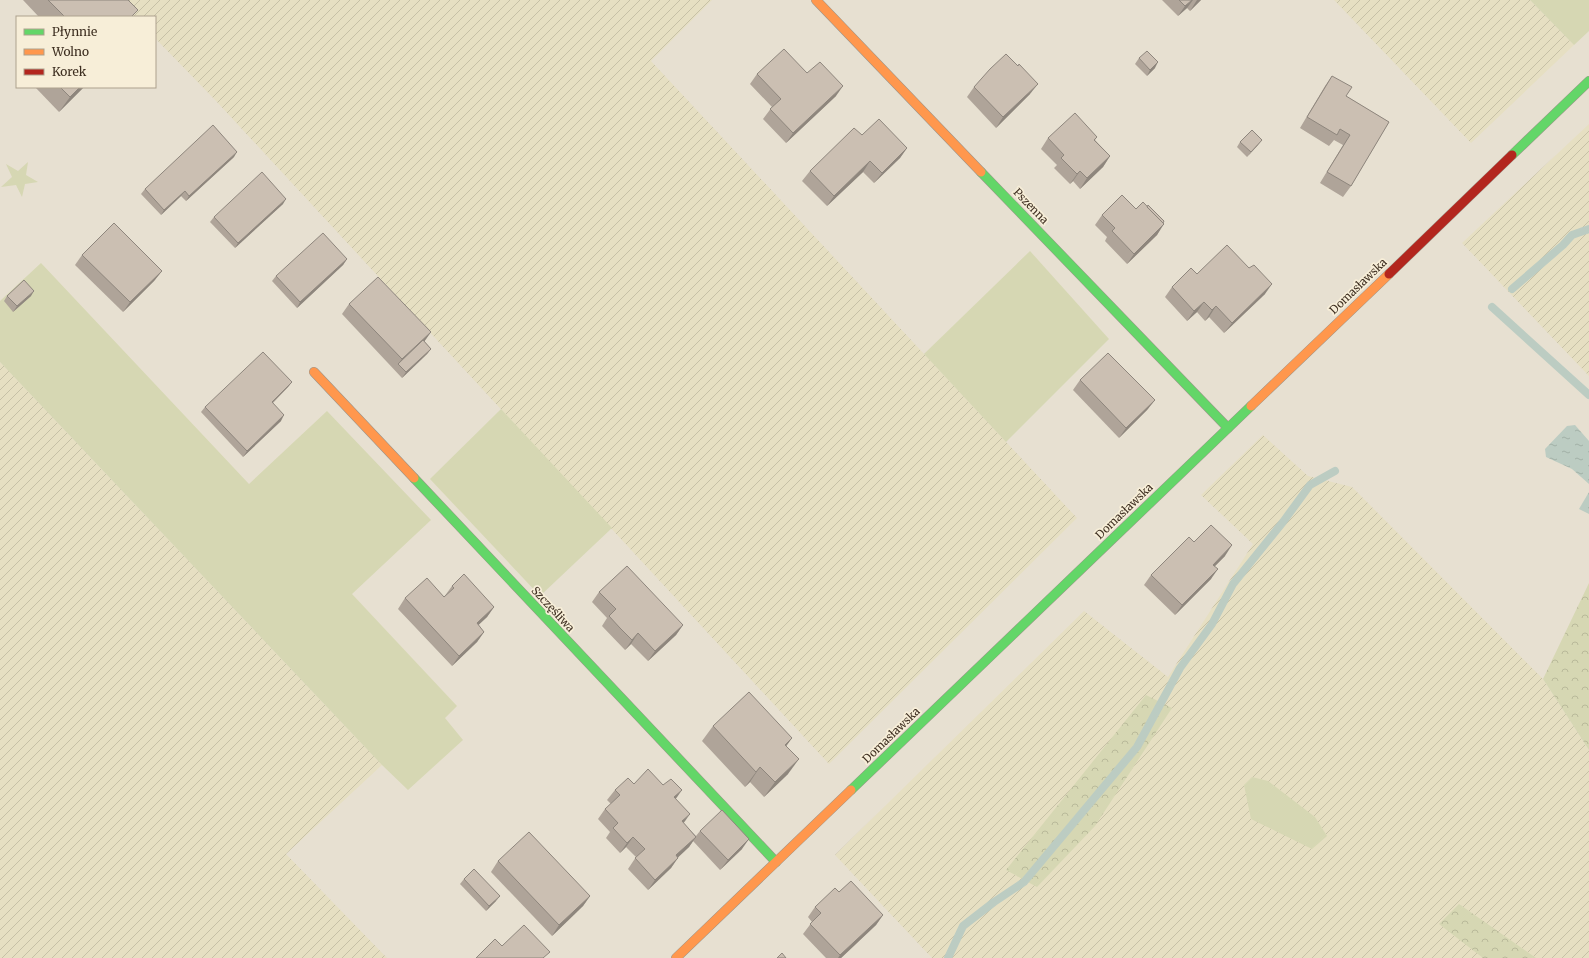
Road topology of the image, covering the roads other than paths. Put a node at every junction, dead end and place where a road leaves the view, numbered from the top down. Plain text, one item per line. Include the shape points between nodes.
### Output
1 (816, 0) edge
2 (1589, 81) edge
3 (314, 372) dead end
4 (1228, 428) junction
5 (776, 862) junction
6 (676, 958) edge

1 - 4 street, Pszenna
2 - 4 street, Domasławska
3 - 5 street, Szczęśliwa
4 - 5 street, Domasławska
5 - 6 street, Domasławska

